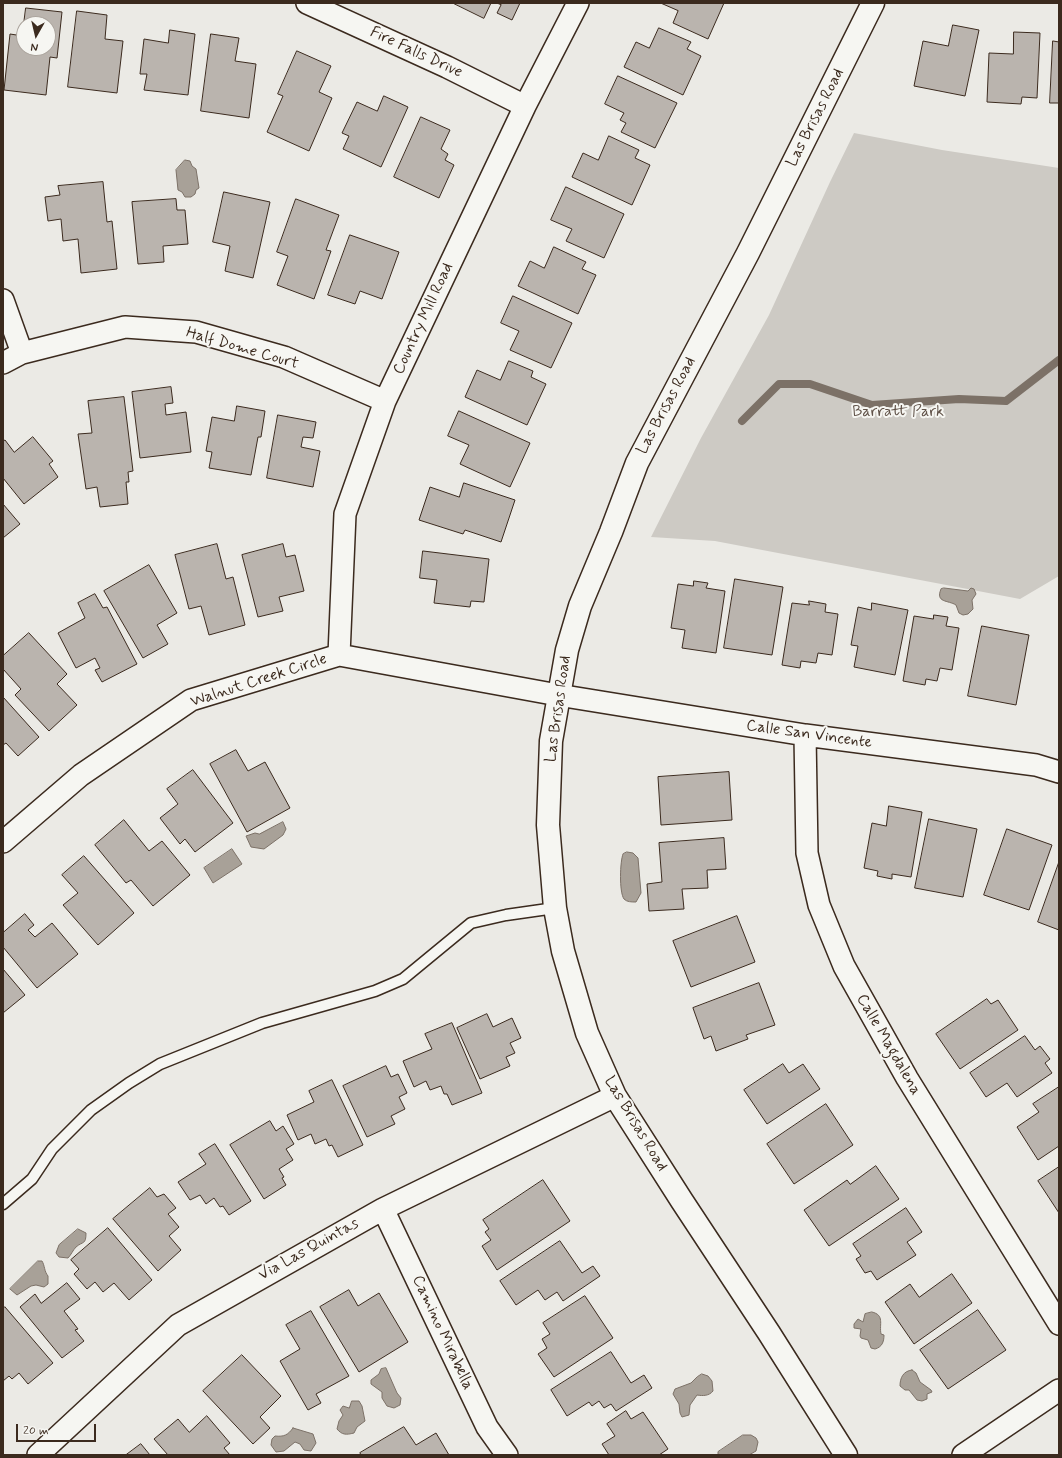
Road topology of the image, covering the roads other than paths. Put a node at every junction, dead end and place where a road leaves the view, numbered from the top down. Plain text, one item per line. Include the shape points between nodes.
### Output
1 (307, 3) edge
2 (578, 3) edge
3 (873, 3) edge
4 (525, 106) junction
5 (3, 300) edge
6 (22, 352) junction
7 (3, 363) edge
8 (385, 401) junction
9 (339, 655) junction
10 (558, 695) junction
11 (805, 735) junction
12 (1059, 772) edge
13 (3, 842) edge
14 (555, 908) junction
15 (615, 1096) junction
16 (3, 1204) edge
17 (383, 1209) junction
18 (1059, 1324) edge
19 (1059, 1390) edge
20 (38, 1455) edge
21 (507, 1455) edge
22 (846, 1455) edge
23 (963, 1455) edge

1 - 4 street, Fire Falls Drive
2 - 4 street, Country Mill Road
3 - 10 street, Las Brisas Road via 751,247 637,464 580,606 567,650
4 - 8 street, Country Mill Road
5 - 6 street
6 - 7 street, Half Dome Court
6 - 8 street, Half Dome Court via 125,327 196,332 284,357
8 - 9 street, Country Mill Road via 345,514
9 - 10 street, Walnut Creek Circle
9 - 13 street, Walnut Creek Circle via 191,700 81,774
10 - 11 street, Calle San Vincente
10 - 14 street, Las Brisas Road via 551,741 548,825
11 - 12 street, Calle San Vincente via 1036,765
11 - 18 street, Calle Magdalena via 807,853 819,905 844,966 907,1078
14 - 15 street, Las Brisas Road via 563,952 586,1033
14 - 16 lane via 471,923 403,979 375,991 262,1023 160,1064 91,1110 52,1149 32,1179
15 - 17 street, Via Las Quintas
15 - 22 street, Las Brisas Road
17 - 20 street, Via Las Quintas via 178,1325
17 - 21 street, Camino Mirabella via 487,1427
19 - 23 street

